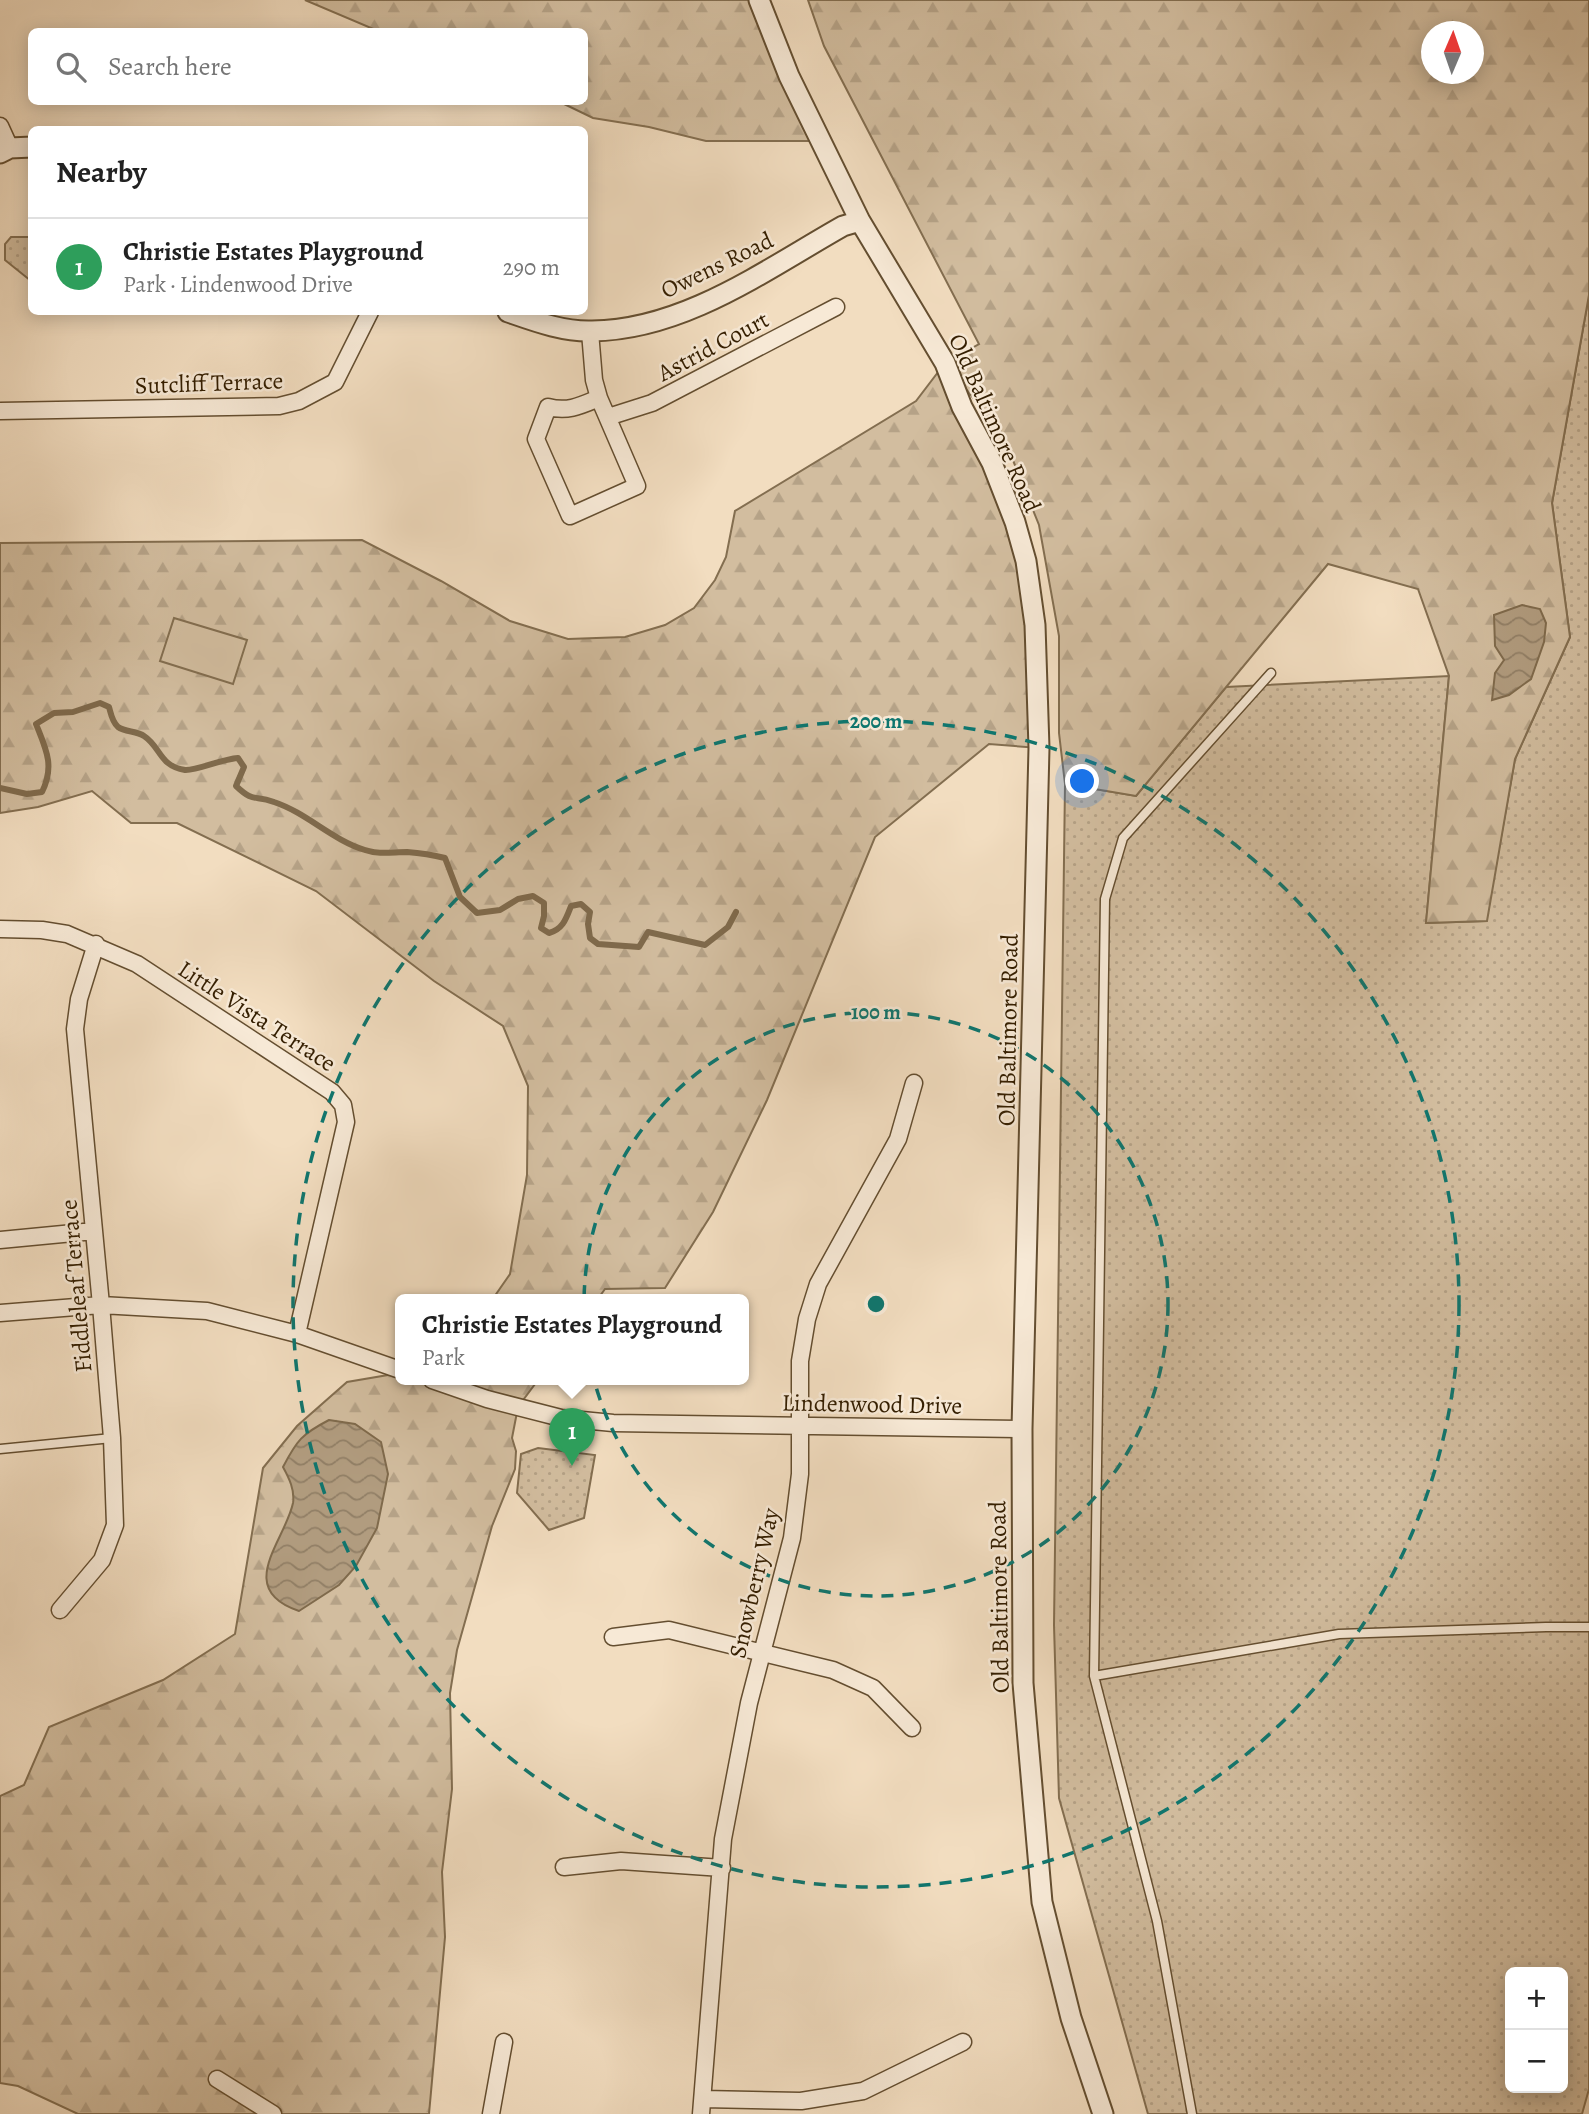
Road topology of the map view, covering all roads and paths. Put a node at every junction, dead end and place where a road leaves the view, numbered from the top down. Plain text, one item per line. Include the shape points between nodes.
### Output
1 (759, 0) edge
2 (0, 126) edge
3 (28, 147) edge
4 (5, 150) edge
5 (860, 221) junction
6 (836, 307) dead end
7 (368, 315) edge
8 (517, 315) edge
9 (590, 331) junction
10 (599, 398) junction
11 (0, 411) edge
12 (608, 417) junction
13 (1272, 673) dead end
14 (0, 929) edge
15 (96, 944) junction
16 (914, 1083) dead end
17 (94, 1231) junction
18 (0, 1240) edge
19 (101, 1305) junction
20 (0, 1313) edge
21 (297, 1334) junction
22 (395, 1368) edge
23 (446, 1385) edge
24 (799, 1426) junction
25 (1022, 1429) junction
26 (112, 1438) junction
27 (0, 1449) edge
28 (60, 1610) dead end
29 (1589, 1628) edge
30 (613, 1637) dead end
31 (763, 1653) junction
32 (1094, 1676) junction
33 (912, 1728) dead end
34 (565, 1867) dead end
35 (722, 1868) junction
36 (504, 2042) dead end
37 (963, 2042) dead end
38 (217, 2079) dead end
39 (702, 2106) edge
40 (273, 2114) edge
41 (491, 2114) edge
42 (1103, 2114) edge
43 (1192, 2114) edge

1 - 5 street, Old Baltimore Road via 789,76
2 - 4 street
3 - 4 street
5 - 9 street, Owens Road via 680,314
5 - 25 street, Old Baltimore Road via 945,363 992,463 1026,562 1035,625 1039,760
6 - 12 street, Astrid Court via 652,403
7 - 11 street, Sutcliff Terrace via 335,382 279,407
8 - 9 street, Owens Road via 545,325
9 - 10 street
10 - 12 street
10 - 12 street via 572,410 548,407 536,439 570,516 637,486
13 - 32 lane via 1123,838 1105,899
14 - 15 street, Little Vista Terrace via 42,929
15 - 17 street, Fiddleleaf Terrace via 75,1029
15 - 21 street, Little Vista Terrace via 137,964 332,1092 343,1105 346,1122
16 - 24 street, Snowberry Way via 898,1139 818,1284 800,1361
17 - 18 street
17 - 19 street, Fiddleleaf Terrace
19 - 20 street
19 - 21 street via 207,1311
19 - 26 street, Fiddleleaf Terrace
21 - 22 street
23 - 24 street, Lindenwood Drive via 561,1418
24 - 25 street, Lindenwood Drive
24 - 31 street, Snowberry Way via 800,1474 792,1538
25 - 42 street, Old Baltimore Road via 1023,1683 1042,1902 1071,2018
26 - 27 lane
26 - 28 street, Fiddleleaf Terrace via 115,1525 102,1560
29 - 32 lane via 1339,1634
30 - 31 street via 669,1630
31 - 33 street via 833,1670 873,1688
31 - 35 street, Snowberry Way via 723,1839
32 - 43 lane via 1157,1922
34 - 35 street via 621,1861
35 - 39 street, Snowberry Way
36 - 41 street
37 - 39 street via 863,2091 801,2101
38 - 40 street

